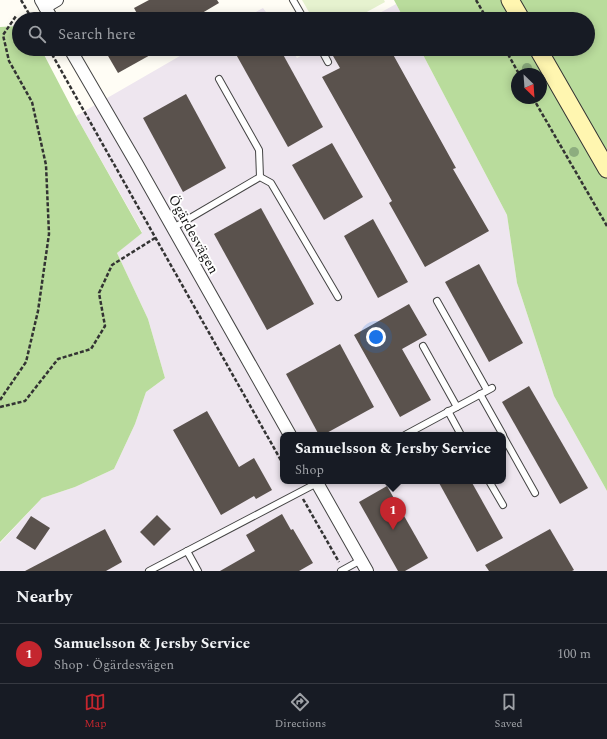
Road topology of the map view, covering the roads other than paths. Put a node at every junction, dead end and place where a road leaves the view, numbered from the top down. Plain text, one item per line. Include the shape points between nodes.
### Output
1 (57, 0) edge
2 (294, 0) edge
3 (510, 0) edge
4 (43, 3) edge
5 (48, 12) edge
6 (300, 12) edge
7 (517, 12) edge
8 (74, 56) edge
9 (325, 56) edge
10 (542, 56) edge
11 (328, 62) dead end
12 (219, 79) dead end
13 (607, 169) edge
14 (260, 177) junction
15 (173, 228) junction
16 (338, 297) dead end
17 (437, 301) dead end
18 (423, 346) dead end
19 (480, 394) junction
20 (457, 407) junction
21 (448, 411) junction
22 (288, 432) edge
23 (410, 432) edge
24 (459, 432) edge
25 (501, 432) edge
26 (506, 440) edge
27 (314, 484) edge
28 (319, 484) edge
29 (490, 484) edge
30 (535, 493) dead end
31 (503, 505) dead end
32 (187, 551) junction
33 (361, 560) junction
34 (342, 570) edge
35 (148, 571) edge
36 (198, 571) edge
37 (367, 571) edge

1 - 4 street
2 - 6 lane
3 - 7 main road
4 - 5 street
8 - 15 street, Ögärdesvägen
9 - 11 lane
10 - 13 main road
12 - 14 lane via 259,150
14 - 15 lane
14 - 16 lane via 271,183
15 - 22 street, Ögärdesvägen
17 - 19 lane via 489,389
18 - 20 lane
19 - 20 lane
19 - 25 lane
20 - 21 lane
21 - 23 lane
21 - 24 lane
26 - 30 lane
27 - 32 lane
28 - 33 street
29 - 31 lane
32 - 35 lane
32 - 36 lane
33 - 34 lane
33 - 37 street

